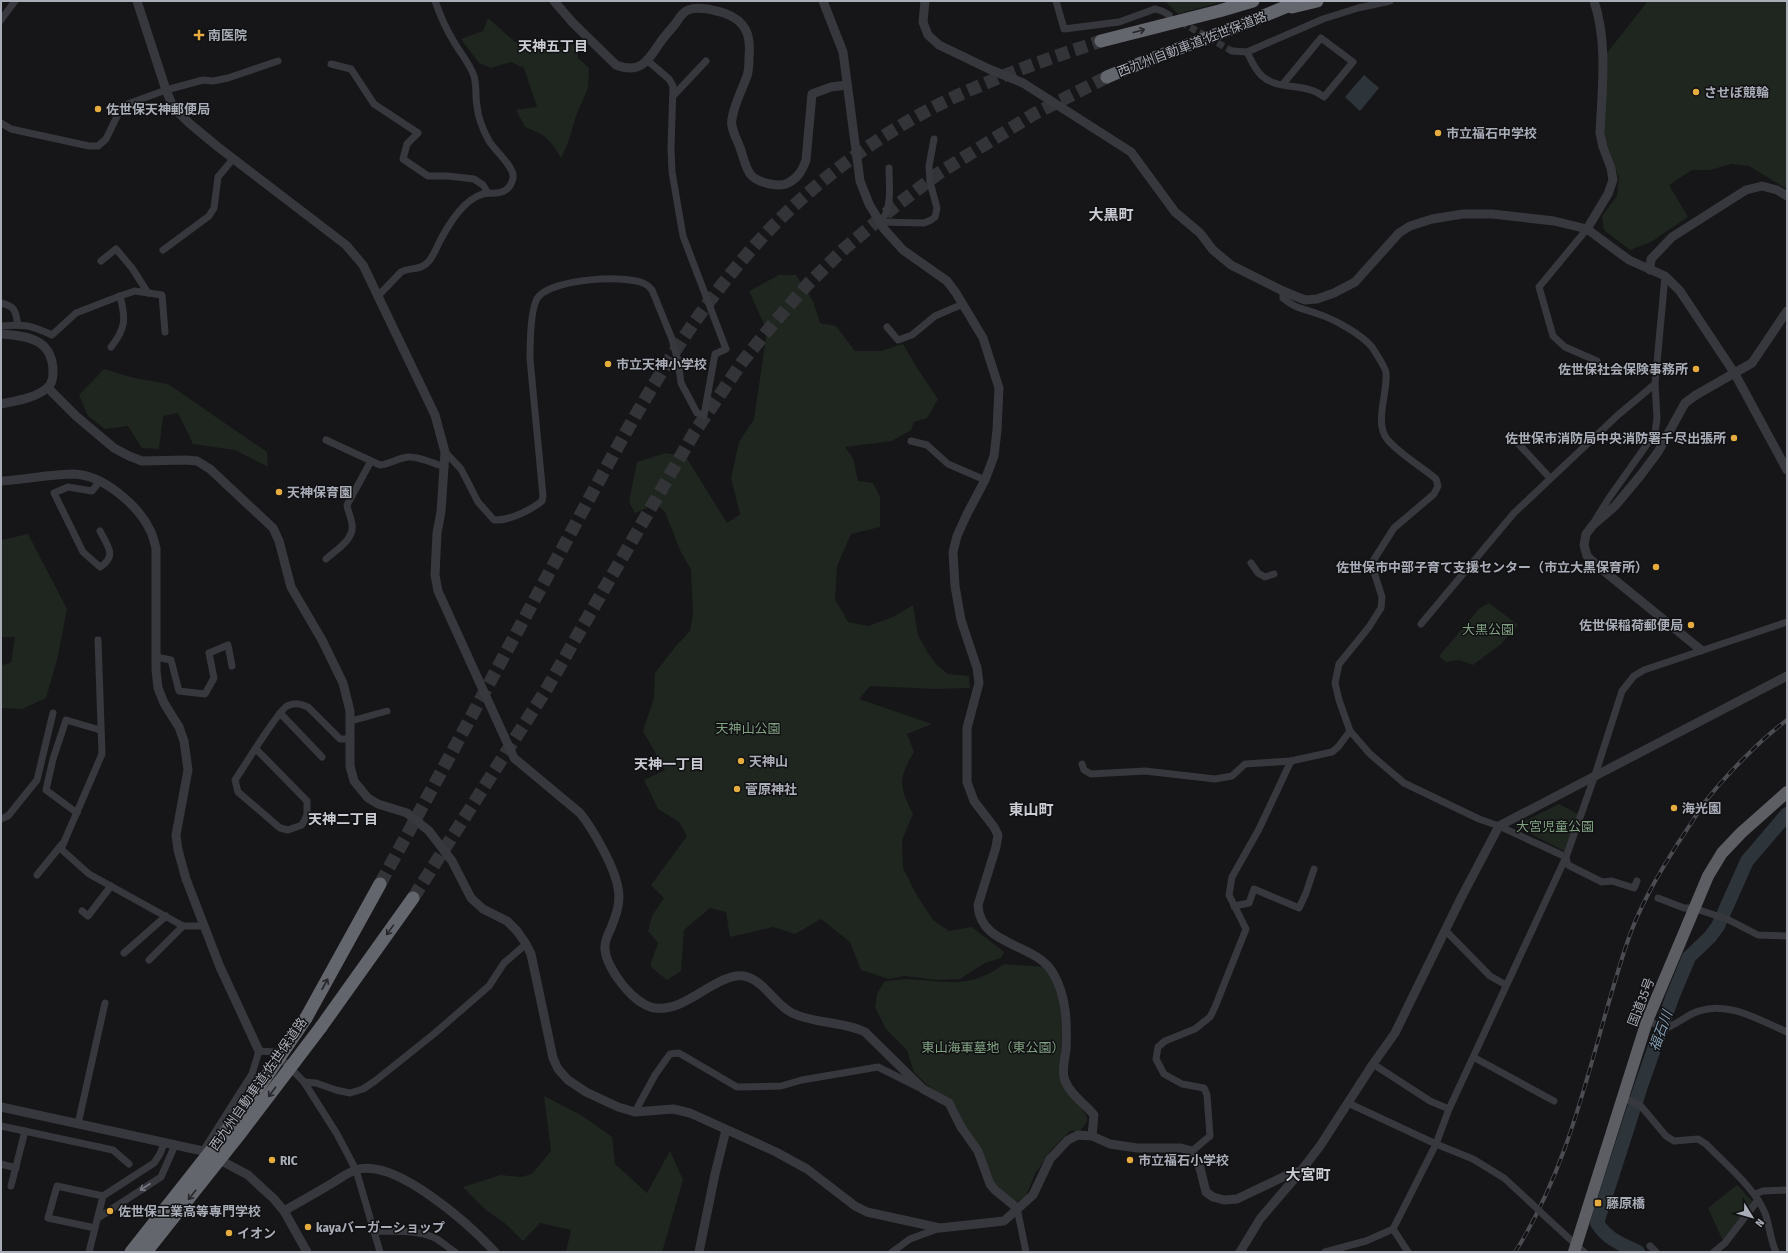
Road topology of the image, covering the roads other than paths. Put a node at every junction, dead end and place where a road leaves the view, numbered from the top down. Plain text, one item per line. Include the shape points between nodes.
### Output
1 (14, 1) edge
2 (137, 1) edge
3 (434, 1) edge
4 (554, 1) edge
5 (823, 1) edge
6 (925, 1) edge
7 (1056, 1) edge
8 (1253, 1) edge
9 (1299, 1) edge
10 (1317, 1) edge
11 (1390, 1) edge
12 (1594, 1) edge
13 (1278, 10) junction
14 (1169, 15) dead end
15 (1, 20) edge
16 (1101, 41) tunnel mouth
17 (1232, 51) tunnel mouth
18 (1247, 52) junction
19 (278, 61) dead end
20 (648, 61) junction
21 (706, 61) dead end
22 (331, 64) dead end
23 (1107, 77) tunnel mouth
24 (1283, 84) junction
25 (847, 85) junction
26 (166, 90) junction
27 (674, 95) junction
28 (1, 123) edge
29 (934, 139) dead end
30 (233, 158) junction
31 (889, 168) dead end
32 (488, 194) junction
33 (1787, 196) edge
34 (880, 222) junction
35 (1587, 229) junction
36 (163, 250) dead end
37 (101, 261) dead end
38 (1650, 270) junction
39 (1665, 276) junction
40 (1283, 291) junction
41 (148, 293) junction
42 (120, 296) junction
43 (378, 296) junction
44 (1, 303) edge
45 (963, 304) junction
46 (1787, 311) edge
47 (18, 325) junction
48 (1, 326) edge
49 (887, 327) dead end
50 (165, 332) dead end
51 (1, 334) edge
52 (111, 347) dead end
53 (1597, 361) dead end
54 (1735, 374) junction
55 (1655, 384) junction
56 (48, 388) junction
57 (1, 404) edge
58 (1512, 437) dead end
59 (326, 440) dead end
60 (911, 441) dead end
61 (445, 452) junction
62 (371, 461) junction
63 (444, 467) junction
64 (1787, 470) edge
65 (1550, 478) junction
66 (985, 480) junction
67 (1, 481) edge
68 (100, 481) junction
69 (1593, 525) junction
70 (100, 531) dead end
71 (326, 559) dead end
72 (1251, 563) dead end
73 (1274, 574) dead end
74 (1787, 622) edge
75 (1421, 624) dead end
76 (98, 640) dead end
77 (1701, 650) junction
78 (156, 657) junction
79 (232, 666) dead end
80 (1787, 676) edge
81 (387, 711) dead end
82 (53, 713) dead end
83 (280, 713) junction
84 (351, 721) junction
85 (100, 730) junction
86 (1350, 731) junction
87 (351, 739) junction
88 (256, 749) junction
89 (322, 757) dead end
90 (1292, 761) junction
91 (1082, 764) dead end
92 (1595, 775) junction
93 (1787, 792) edge
94 (77, 813) junction
95 (1, 819) edge
96 (1499, 826) junction
97 (64, 841) junction
98 (1566, 857) junction
99 (1314, 869) dead end
100 (37, 875) dead end
101 (1637, 881) dead end
102 (380, 884) tunnel mouth
103 (111, 886) junction
104 (413, 898) tunnel mouth
105 (1658, 898) dead end
106 (1234, 906) junction
107 (1698, 910) junction
108 (82, 911) dead end
109 (166, 916) junction
110 (184, 926) junction
111 (202, 926) junction
112 (1446, 931) junction
113 (1787, 936) edge
114 (526, 944) junction
115 (124, 953) dead end
116 (149, 960) dead end
117 (1506, 985) junction
118 (105, 1003) dead end
119 (1652, 1023) junction
120 (1787, 1032) edge
121 (259, 1051) junction
122 (1474, 1058) junction
123 (1373, 1064) junction
124 (304, 1082) junction
125 (923, 1089) junction
126 (1554, 1101) dead end
127 (1632, 1102) junction
128 (1348, 1103) junction
129 (1, 1107) edge
130 (1449, 1109) junction
131 (635, 1112) junction
132 (78, 1124) junction
133 (1, 1126) edge
134 (726, 1130) junction
135 (25, 1131) junction
136 (1092, 1136) junction
137 (164, 1143) junction
138 (1436, 1144) junction
139 (175, 1145) junction
140 (202, 1151) junction
141 (1192, 1151) junction
142 (1, 1164) edge
143 (129, 1164) dead end
144 (16, 1168) junction
145 (356, 1170) junction
146 (1301, 1171) junction
147 (11, 1186) dead end
148 (1787, 1190) edge
149 (103, 1196) junction
150 (1756, 1197) junction
151 (1017, 1208) junction
152 (284, 1211) junction
153 (98, 1218) junction
154 (95, 1228) junction
155 (940, 1228) junction
156 (1393, 1229) junction
157 (373, 1231) junction
158 (1650, 1246) dead end
159 (1578, 1249) edge
160 (89, 1252) edge
161 (131, 1252) edge
162 (135, 1252) edge
163 (146, 1252) edge
164 (306, 1252) edge
165 (380, 1252) edge
166 (455, 1252) edge
167 (495, 1252) edge
168 (699, 1252) edge
169 (892, 1252) edge
170 (1026, 1252) edge
171 (1240, 1252) edge
172 (1325, 1252) edge
173 (1408, 1252) edge
174 (1656, 1252) edge
175 (1714, 1252) edge
176 (1776, 1252) edge

1 - 15 street
2 - 26 street
3 - 32 street via 474,76 477,90 476,105 484,129 511,168 513,177 510,186 500,194
4 - 20 street via 616,65 635,68
5 - 25 street via 843,52
6 - 40 street via 923,22 928,35 939,45 1050,98 1131,152 1175,212 1200,233 1213,250 1231,265
7 - 14 street via 1064,28 1119,22 1155,10
16 -> 8 highway, 西九州自動車道;佐世保道路
9 - 13 highway, 西九州自動車道;佐世保道路
10 - 13 highway
11 - 18 street via 1323,19
12 - 35 street via 1602,40 1600,133 1613,180 1608,194
13 - 23 highway, 西九州自動車道;佐世保道路
17 - 18 street
18 - 24 street via 1262,76
19 - 26 street via 228,78 203,80
20 - 25 street via 685,12 696,8 705,9 737,19 747,31 750,49 748,74 731,120 733,129 744,164 751,176 775,185 786,184 796,179 802,170 806,160 812,94 831,87
20 - 27 street via 669,79
21 - 27 street
22 - 32 street via 351,69 374,104 418,133 407,144 403,159 428,176 474,179 483,185
24 - 24 street via 1313,90 1324,96 1353,62 1321,38
25 - 34 street via 860,181
26 - 28 street via 122,106 106,140 98,146 11,129
26 - 30 street via 173,107
27 - 61 street via 672,172 683,236 726,349 715,354 704,415 697,413 681,383 672,340 652,290 646,284 633,281 584,280 557,285 544,291 537,297 534,307 530,354 544,496 542,501 514,517 503,521 494,520 478,502 461,470
29 - 34 street via 929,166 930,182 937,208 935,217 924,223
30 - 36 street via 218,176 214,208 210,216
30 - 43 street via 346,245 363,265
31 - 34 street via 888,200 885,217
32 - 43 street via 481,194 467,202 442,236 429,261 416,269 401,272
33 - 38 street via 1762,186 1746,190 1672,237 1651,259
34 - 45 street via 903,250 947,282
35 - 38 street via 1629,260
35 - 40 street via 1554,221 1492,214 1463,214 1432,219 1410,226 1399,233 1355,282 1334,293 1305,300
35 - 53 street via 1539,287 1553,336 1565,347
37 - 41 street via 116,249
38 - 39 street
39 - 54 street via 1680,291
39 - 55 street
40 - 86 street via 1283,298 1293,307 1319,314 1363,337 1372,347 1386,372 1381,415 1383,432 1395,446 1436,479 1438,486 1434,494 1394,528 1373,561 1372,569 1382,597 1381,608 1339,664 1335,683 1338,700
41 - 42 street via 135,291
41 - 50 street via 162,295
42 - 47 street via 76,313 52,334 33,326
42 - 52 street via 124,310 123,329
43 - 61 street via 435,415
44 - 47 street via 11,305 15,310
45 - 49 street via 935,316 912,335 898,340
45 - 66 street via 983,338 999,388 994,456
46 - 54 street via 1752,363
47 - 48 street
51 - 56 street via 31,338 48,351 52,359 53,378
54 - 64 street
54 - 69 street via 1685,403 1658,452 1640,476 1615,506
55 - 65 street
55 - 69 street via 1655,433
56 - 57 street via 38,394
56 - 84 street via 114,448 129,456 142,460 197,461 210,469 273,528 279,541 290,586 343,683
58 - 65 street
59 - 62 street
60 - 66 street via 927,445 948,464
61 - 63 street
62 - 63 street via 380,465 413,457
62 - 71 street via 347,506 352,531 347,540
63 - 125 street via 437,533 435,575 438,591 514,758 588,822 615,876 619,905 604,948 623,986 643,1004 662,1008 678,1004 724,980 743,976 754,980 792,1013 829,1024 856,1027 864,1032
65 - 75 street via 1514,513
66 - 136 street via 957,536 953,552 961,620 977,668 979,683 967,728 967,782 974,801 998,835 978,905 978,914 984,925 996,937 1030,952 1042,960 1054,974 1062,991 1067,1019 1064,1078 1094,1116
67 - 68 street via 76,474
68 - 70 street via 92,491 68,487 54,493 83,552 100,567 110,558 110,552
68 - 78 street via 114,489 138,513 150,530 156,548
69 - 77 street via 1586,534 1584,545 1587,556
72 - 73 street via 1258,573 1265,577
74 - 77 street
76 - 85 street
77 - 92 street via 1644,670 1628,683 1618,701
78 - 79 street via 171,660 179,691 205,694 214,678 209,653 228,645
78 - 111 street via 158,688 184,741 188,770 176,834 186,879
80 - 92 street
81 - 84 street
82 - 95 street via 37,780 8,816
83 - 87 street via 286,706 302,704 340,739
83 - 88 street
83 - 89 street
84 - 87 street
85 - 94 street via 102,754
85 - 94 street via 66,720 53,759 46,790
86 - 90 street via 1332,752
86 - 96 street via 1370,754 1404,783
87 - 114 street via 350,766 354,781 368,798 378,804 407,813 426,828 452,861 471,898 483,909 507,921
88 - 88 street via 235,780 238,792 280,828 297,828 302,825 307,815 307,801
90 - 91 street via 1245,764 1232,776 1215,779 1145,771 1091,774 1084,770
90 - 106 street via 1232,878 1229,895
92 - 96 street
92 - 98 street
93 - 107 highway, 国道35号 via 1722,853 1708,876
94 - 97 street
96 - 98 street
96 - 112 street
97 - 100 street
97 - 103 street via 61,849 84,869
98 - 101 street via 1568,865 1602,882 1612,881 1634,888
98 - 117 street
99 - 106 street via 1299,908 1254,889 1249,903
161 -> 102 highway, 西九州自動車道;佐世保道路, bridge via 247,1105 306,1018
103 - 108 street via 88,916
103 - 109 street
104 -> 163 highway, 西九州自動車道;佐世保道路, bridge via 320,1028
105 - 107 street via 1684,908
106 - 141 street via 1246,929 1210,1017 1195,1029 1165,1041 1158,1048 1156,1059 1164,1074 1182,1084 1204,1088 1207,1095 1210,1136
107 - 113 street via 1727,919 1758,935
107 - 119 highway, 国道35号
109 - 110 street
109 - 115 street
110 - 111 street
110 - 116 street
111 - 121 street
112 - 117 street via 1490,976
112 - 123 street via 1395,1033
114 - 124 street via 504,963 489,986 435,1033 363,1089 350,1093
114 - 131 street via 553,1058 558,1069 568,1080 586,1092
117 - 122 street
118 - 132 street
119 - 120 street via 1666,1028 1698,1011 1718,1007 1740,1012
119 - 127 highway, 国道35号
121 - 124 street via 275,1052
121 - 140 street via 252,1074
122 - 126 street
122 - 130 street
123 - 128 street
123 - 130 street via 1430,1101
124 - 145 street
125 - 131 street via 878,1067 781,1086 737,1087 679,1053 670,1054
125 - 151 street via 949,1103 961,1127 978,1151 990,1184
127 - 150 street via 1674,1141 1698,1139 1706,1144
127 - 159 highway, 国道35号
128 - 138 street
128 - 146 street
129 - 132 street
130 - 138 street
131 - 134 street via 673,1109 690,1113
132 - 137 street
133 - 135 street
134 - 155 street via 807,1169 855,1206 867,1212
134 - 168 street
135 - 143 street via 113,1150
135 - 144 street
136 - 141 street via 1110,1144 1137,1148 1182,1148
136 - 151 street via 1078,1135 1068,1140 1050,1159 1033,1195
137 - 139 street
137 - 149 street via 154,1163
138 - 156 street
138 - 159 street, bridge via 1472,1159 1504,1178
139 - 140 street
139 -> 153 street via 161,1177
140 - 152 street via 248,1175
140 - 162 street
141 - 146 street via 1200,1168 1206,1192 1224,1200 1237,1199
142 - 144 street
144 - 147 street
145 - 152 street
145 - 157 street
145 - 167 street via 388,1172 413,1184 444,1205
146 - 171 street via 1260,1219
148 - 150 street via 1763,1191
149 - 153 street
149 - 154 street via 57,1186 48,1218
150 - 175 street via 1725,1243
150 - 176 street via 1765,1213
151 - 155 street via 1004,1221
151 - 170 street
152 - 164 street
153 - 154 street
154 - 160 street
155 - 169 street via 910,1239
156 - 172 street via 1366,1241
156 - 173 street
157 - 165 street
157 - 166 street via 415,1232 427,1235
158 - 174 street

